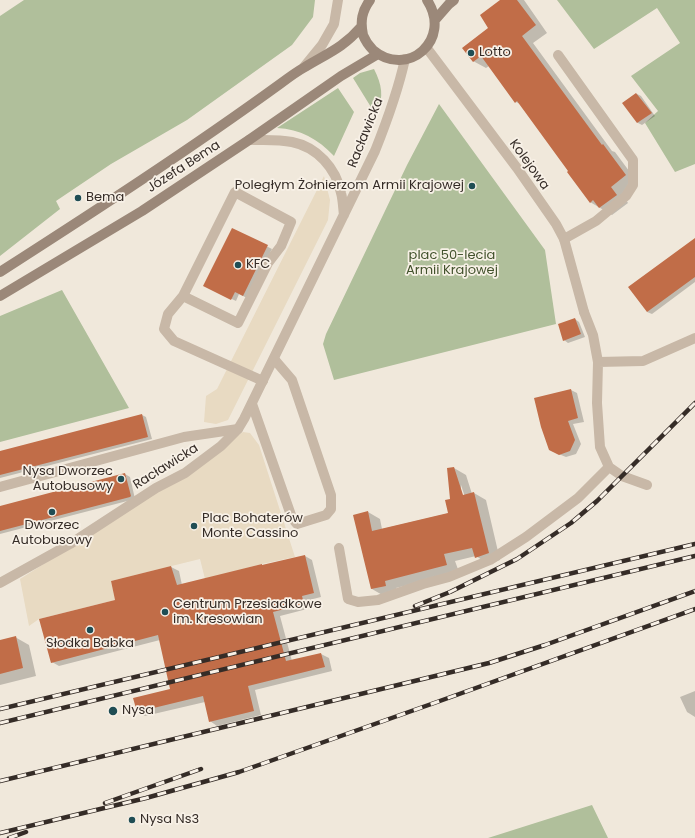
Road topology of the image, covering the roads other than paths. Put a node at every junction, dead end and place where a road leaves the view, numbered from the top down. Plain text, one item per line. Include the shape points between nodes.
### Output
1 (338, 0) edge
2 (427, 0) edge
3 (454, 0) edge
4 (366, 2) edge
5 (435, 20) junction
6 (361, 27) junction
7 (426, 47) junction
8 (378, 54) junction
9 (558, 55) dead end
10 (405, 59) junction
11 (304, 67) junction
12 (249, 140) junction
13 (344, 215) junction
14 (564, 239) junction
15 (0, 272) edge
16 (0, 296) edge
17 (183, 296) junction
18 (695, 338) edge
19 (274, 359) junction
20 (598, 362) junction
21 (263, 381) junction
22 (252, 404) junction
23 (238, 429) junction
24 (609, 467) junction
25 (647, 485) dead end
26 (0, 487) edge
27 (339, 548) dead end
28 (0, 582) edge

1 - 11 street, Józefa Bema via 334,24 322,45
2 - 5 main road
3 - 5 main road
4 - 6 main road
5 - 7 main road via 432,39
6 - 8 main road via 370,47
6 - 11 main road, Józefa Bema via 333,52
7 - 10 main road via 413,57
7 - 14 street, Kolejowa via 516,168
8 - 10 main road via 391,59
8 - 12 main road, Józefa Bema via 341,76
9 - 14 street via 633,160 633,185 626,196 596,221
10 - 13 street, Racławicka via 388,119
11 - 15 main road, Józefa Bema via 224,124
12 - 13 street, Racławicka via 293,142 321,156 335,175 341,192
12 - 16 main road, Józefa Bema via 142,211
13 - 19 street, Racławicka
14 - 20 street, Kolejowa via 593,336
17 - 17 street via 238,323 268,263 281,246 291,222 235,192
17 - 21 street via 168,314 164,329 174,341
18 - 20 street via 643,362
19 - 21 street, Racławicka
19 - 22 street via 292,380 331,495 331,509 326,515 297,524 292,518
20 - 24 street, Kolejowa via 600,448
21 - 22 street, Racławicka
22 - 23 street, Racławicka
23 - 26 street via 184,437
23 - 28 street, Racławicka via 221,446 185,473 156,488 70,544
24 - 25 street via 622,476
24 - 27 street via 578,498 490,560 449,577 378,600 358,602 348,599

